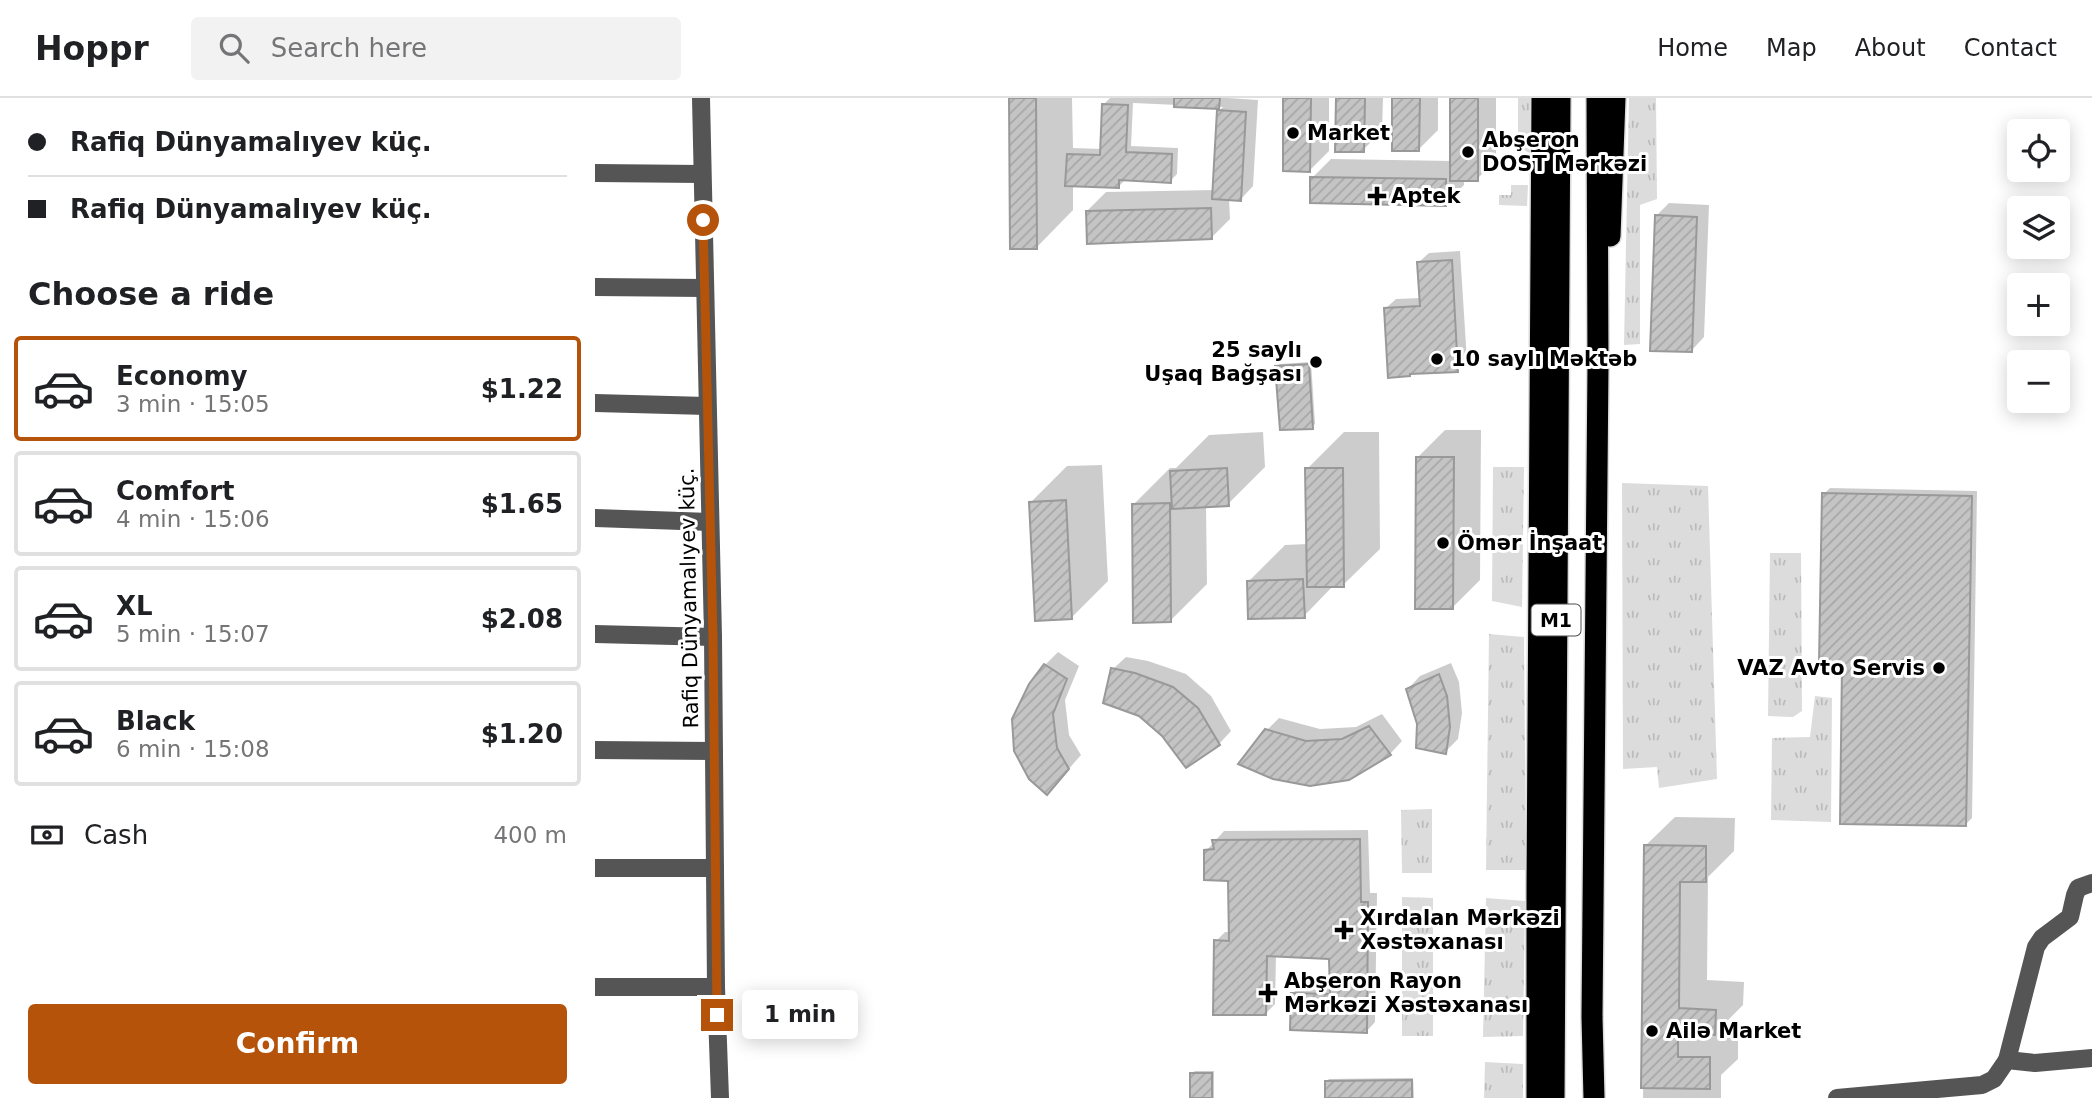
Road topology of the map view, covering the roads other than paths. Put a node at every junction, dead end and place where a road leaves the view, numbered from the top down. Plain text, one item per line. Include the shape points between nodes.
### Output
1 (701, 98) edge
2 (1542, 98) edge
3 (1560, 98) edge
4 (1597, 98) edge
5 (1615, 98) edge
6 (595, 173) edge
7 (702, 174) junction
8 (595, 287) edge
9 (704, 288) junction
10 (1598, 346) junction
11 (595, 403) edge
12 (707, 406) junction
13 (595, 518) edge
14 (710, 522) junction
15 (595, 635) edge
16 (713, 637) junction
17 (595, 750) edge
18 (714, 751) junction
19 (595, 868) edge
20 (715, 868) junction
21 (2092, 883) edge
22 (595, 987) edge
23 (716, 987) junction
24 (2092, 1058) edge
25 (2007, 1060) junction
26 (720, 1098) edge
27 (1537, 1098) edge
28 (1555, 1098) edge
29 (1594, 1098) edge
30 (1837, 1098) edge

1 - 7 street, Rafiq Dünyamalıyev küç.
2 - 27 highway
3 - 28 highway, M1
4 - 10 highway, M1
5 - 10 highway via 1611,223
6 - 7 street
7 - 9 street, Rafiq Dünyamalıyev küç.
8 - 9 street
9 - 12 street, Rafiq Dünyamalıyev küç.
10 - 29 highway, M1
11 - 12 street
12 - 14 street, Rafiq Dünyamalıyev küç.
13 - 14 street
14 - 16 street, Rafiq Dünyamalıyev küç.
15 - 16 street
16 - 18 street, Rafiq Dünyamalıyev küç.
17 - 18 street
18 - 20 street, Rafiq Dünyamalıyev küç.
19 - 20 street
20 - 23 street, Rafiq Dünyamalıyev küç.
21 - 25 street via 2078,888 2070,917 2036,947
22 - 23 street
23 - 26 street, Rafiq Dünyamalıyev küç.
24 - 25 street via 2035,1063
25 - 30 street via 1994,1080 1982,1085

